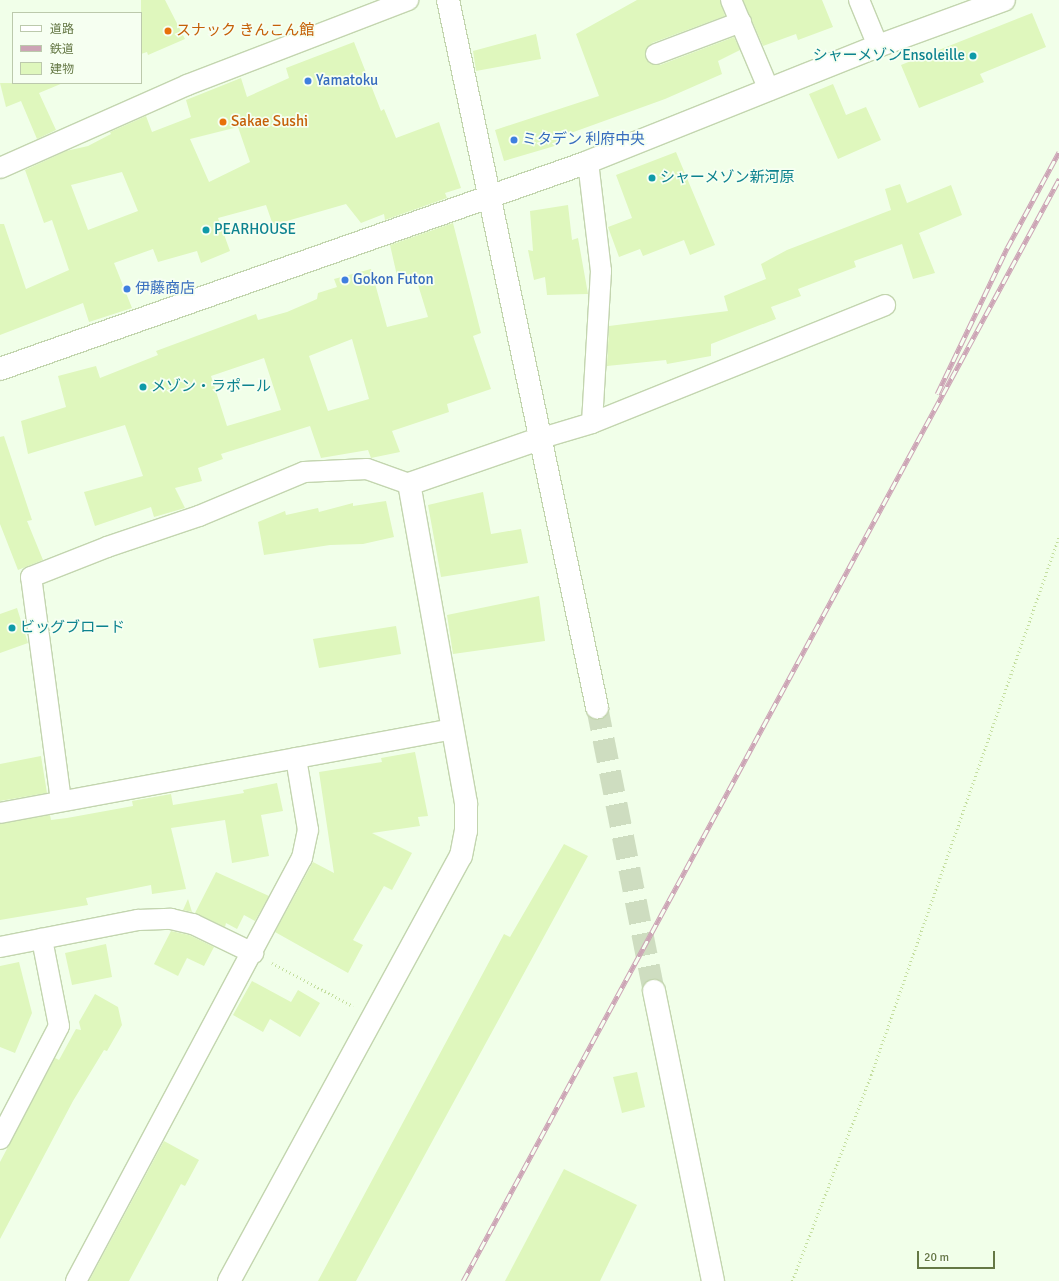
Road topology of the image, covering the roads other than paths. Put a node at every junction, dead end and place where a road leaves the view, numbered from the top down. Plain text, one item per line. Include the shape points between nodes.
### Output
1 (408, 0) edge
2 (448, 0) edge
3 (731, 0) edge
4 (859, 0) edge
5 (1004, 0) edge
6 (741, 22) junction
7 (878, 46) junction
8 (656, 54) dead end
9 (770, 90) junction
10 (588, 162) junction
11 (0, 168) edge
12 (490, 196) junction
13 (885, 305) dead end
14 (0, 369) edge
15 (592, 423) junction
16 (542, 438) junction
17 (409, 484) junction
18 (598, 707) tunnel mouth
19 (453, 729) junction
20 (296, 758) junction
21 (61, 801) junction
22 (0, 813) edge
23 (42, 939) junction
24 (0, 947) edge
25 (252, 952) junction
26 (654, 991) tunnel mouth
27 (0, 1139) edge
28 (76, 1281) edge
29 (229, 1281) edge
30 (713, 1281) edge

1 - 11 street via 187,85
2 - 12 street
3 - 6 street
4 - 7 street
5 - 7 street
6 - 8 street
6 - 9 street
7 - 9 street
9 - 10 street
10 - 12 street
10 - 15 street via 601,271
12 - 14 street
12 - 16 street
13 - 15 street
15 - 16 street
16 - 17 street
16 - 18 street
17 - 19 street
17 - 21 street via 367,469 304,472 199,516 106,547 31,577
19 - 20 street
19 - 29 street via 466,803 466,831 461,856
20 - 21 street
20 - 25 street via 308,830 302,858
21 - 22 street
23 - 24 street
23 - 25 street via 138,920 171,919 193,924
23 - 27 street via 59,1026
25 - 28 street
26 - 30 street

